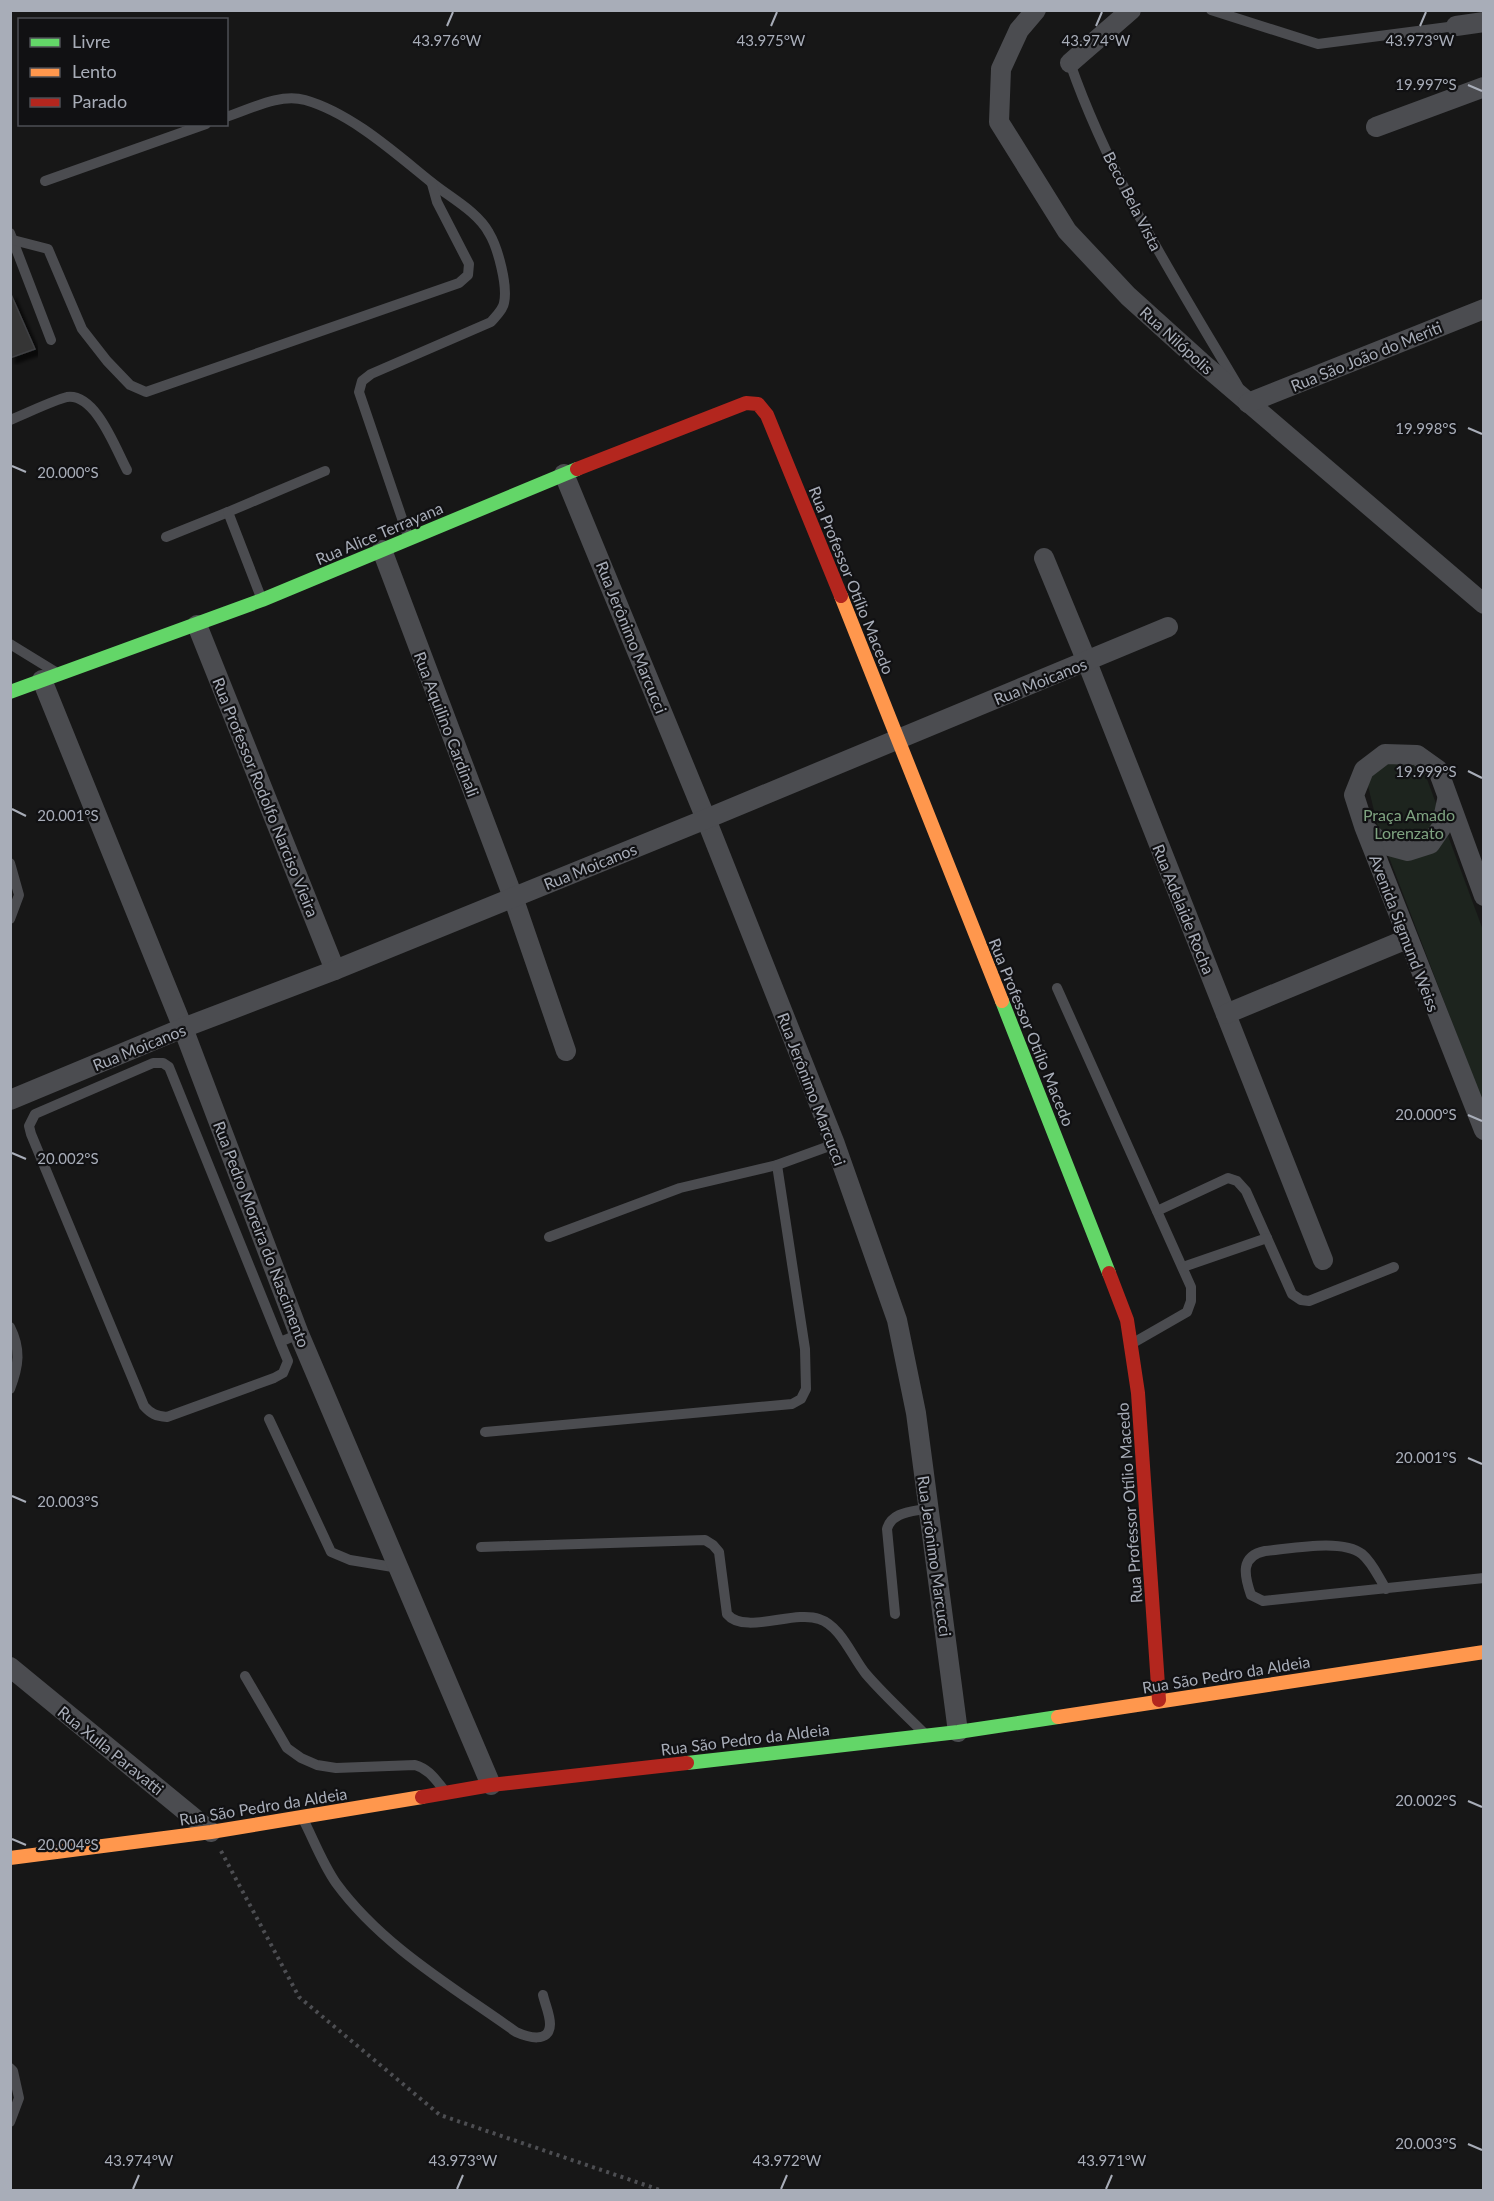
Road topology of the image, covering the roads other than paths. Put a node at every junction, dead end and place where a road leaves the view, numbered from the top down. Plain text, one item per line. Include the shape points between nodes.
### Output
1 (1036, 10) edge
2 (1131, 10) edge
3 (1211, 10) edge
4 (1484, 22) edge
5 (1456, 26) joint
6 (1070, 63) joint
7 (1484, 87) edge
8 (228, 116) edge
9 (200, 126) edge
10 (1376, 127) dead end
11 (45, 181) dead end
12 (432, 183) junction
13 (12, 236) edge
14 (1484, 309) edge
15 (51, 340) dead end
16 (1248, 403) junction
17 (758, 404) joint
18 (10, 420) edge
19 (126, 470) dead end
20 (325, 471) dead end
21 (564, 474) junction
22 (228, 512) junction
23 (166, 537) dead end
24 (409, 539) junction
25 (382, 550) junction
26 (1044, 558) dead end
27 (262, 600) junction
28 (1484, 604) edge
29 (197, 625) junction
30 (1168, 627) dead end
31 (10, 644) edge
32 (1087, 662) junction
33 (51, 677) junction
34 (10, 692) edge
35 (899, 739) junction
36 (1448, 797) junction
37 (706, 819) junction
38 (1364, 826) junction
39 (10, 863) edge
40 (1484, 896) edge
41 (513, 897) junction
42 (10, 919) edge
43 (1407, 939) junction
44 (336, 970) junction
45 (1057, 988) dead end
46 (1226, 1014) junction
47 (183, 1028) junction
48 (566, 1051) dead end
49 (10, 1100) edge
50 (1484, 1130) edge
51 (835, 1144) junction
52 (777, 1165) junction
53 (1157, 1211) junction
54 (549, 1237) dead end
55 (1267, 1238) junction
56 (1323, 1260) dead end
57 (1394, 1267) dead end
58 (1183, 1268) junction
59 (10, 1326) edge
60 (299, 1334) junction
61 (280, 1342) junction
62 (1131, 1344) junction
63 (10, 1389) edge
64 (269, 1419) dead end
65 (485, 1432) dead end
66 (929, 1508) junction
67 (481, 1547) dead end
68 (399, 1568) junction
69 (1484, 1578) edge
70 (1386, 1589) junction
71 (895, 1614) dead end
72 (1484, 1652) edge
73 (10, 1668) edge
74 (244, 1676) dead end
75 (1159, 1700) junction
76 (958, 1732) junction
77 (926, 1735) junction
78 (491, 1785) junction
79 (446, 1793) junction
80 (302, 1817) junction
81 (211, 1832) junction
82 (10, 1858) edge
83 (543, 1995) dead end
84 (10, 2068) edge
85 (10, 2122) edge

1 - 16 street, Rua Nilópolis via 1018,30 1000,69 999,122 1067,231 1128,296
2 - 6 street, Beco Bela Vista
3 - 5 lane via 1318,44
4 - 5 street
6 - 16 lane, Beco Bela Vista via 1128,197
7 - 10 street
8 - 12 lane via 281,98 304,100 330,109
9 - 11 lane
12 - 13 lane via 437,202 469,264 468,274 459,283 146,392 130,386 82,329 48,249
12 - 24 lane via 460,202 489,232 506,280 504,305 491,322 362,381 359,392
13 - 15 lane
14 - 16 street, Rua São João do Meriti
16 - 28 street, Rua Nilópolis
17 - 21 street, Rua Alice Terrayana via 746,403
17 - 35 street, Rua Professor Otílio Macedo via 767,415
18 - 19 lane via 69,397 85,401 100,417
20 - 22 lane
21 - 24 street, Rua Alice Terrayana
21 - 37 street, Rua Jerônimo Marcucci
22 - 23 lane
22 - 27 lane
24 - 25 street, Rua Alice Terrayana
25 - 27 street, Rua Alice Terrayana
25 - 41 street, Rua Aquilino Cardinali
26 - 32 street, Rua Adelaide Rocha
27 - 29 street, Rua Alice Terrayana
29 - 33 street, Rua Alice Terrayana
29 - 44 street, Rua Professor Rodolfo Narciso Vieira
30 - 32 street, Rua Moicanos
31 - 33 lane
32 - 35 street, Rua Moicanos
32 - 46 street, Rua Adelaide Rocha
33 - 34 street, Rua Alice Terrayana
33 - 47 street, Rua Pedro Moreira do Nascimento
35 - 37 street, Rua Moicanos
35 - 62 street, Rua Professor Otílio Macedo via 1123,1309
36 - 38 street via 1441,828 1430,844 1408,851 1400,849 1382,844
36 - 38 street, Avenida Sigmund Weiss via 1438,770 1417,755 1385,754 1364,770 1354,795
36 - 40 street, Avenida Sigmund Weiss
37 - 41 street, Rua Moicanos
37 - 51 street, Rua Jerônimo Marcucci
38 - 43 street, Avenida Sigmund Weiss
39 - 42 lane via 19,895
41 - 44 street, Rua Moicanos
41 - 48 street, Rua Aquilino Cardinali
43 - 46 street
43 - 50 street, Avenida Sigmund Weiss
44 - 47 street, Rua Moicanos
45 - 53 lane
46 - 56 street, Rua Adelaide Rocha
47 - 49 street, Rua Moicanos
47 - 60 street, Rua Pedro Moreira do Nascimento
51 - 52 lane
51 - 66 street, Rua Jerônimo Marcucci via 897,1320 916,1413
52 - 54 lane via 680,1188
52 - 65 lane via 805,1349 806,1389 801,1399 792,1404
53 - 55 lane via 1228,1178 1246,1191
53 - 58 lane
55 - 57 lane via 1292,1294 1300,1300 1309,1301
55 - 58 lane
58 - 62 lane via 1191,1287 1187,1312
59 - 63 lane via 18,1343 18,1361
60 - 61 lane
60 - 68 street, Rua Pedro Moreira do Nascimento
61 - 61 lane via 288,1361 283,1373 274,1378 167,1417 150,1413 31,1134 29,1126 35,1114 153,1063 169,1067
62 - 75 street, Rua Professor Otílio Macedo via 1138,1393
64 - 68 lane via 331,1552 350,1560
66 - 71 lane via 897,1515 889,1522
66 - 76 street, Rua Jerônimo Marcucci
67 - 77 lane via 705,1540 718,1552 731,1619 743,1623 807,1616 820,1619 838,1634 875,1684
68 - 78 street, Rua Pedro Moreira do Nascimento
69 - 70 lane
70 - 70 lane via 1263,1601 1251,1595 1246,1564 1255,1553 1341,1545 1364,1556
72 - 75 street, Rua São Pedro da Aldeia
73 - 81 street, Rua Xulla Paravatti
74 - 79 lane via 287,1748 301,1758 336,1768 424,1768
75 - 76 street, Rua São Pedro da Aldeia
76 - 77 street, Rua São Pedro da Aldeia
77 - 78 street, Rua São Pedro da Aldeia
78 - 79 street, Rua São Pedro da Aldeia
79 - 80 street, Rua São Pedro da Aldeia
80 - 81 street, Rua São Pedro da Aldeia
80 - 83 lane via 334,1880 368,1922 400,1949 529,2038 548,2032 550,2024
81 - 82 street, Rua São Pedro da Aldeia
84 - 85 lane via 19,2098

